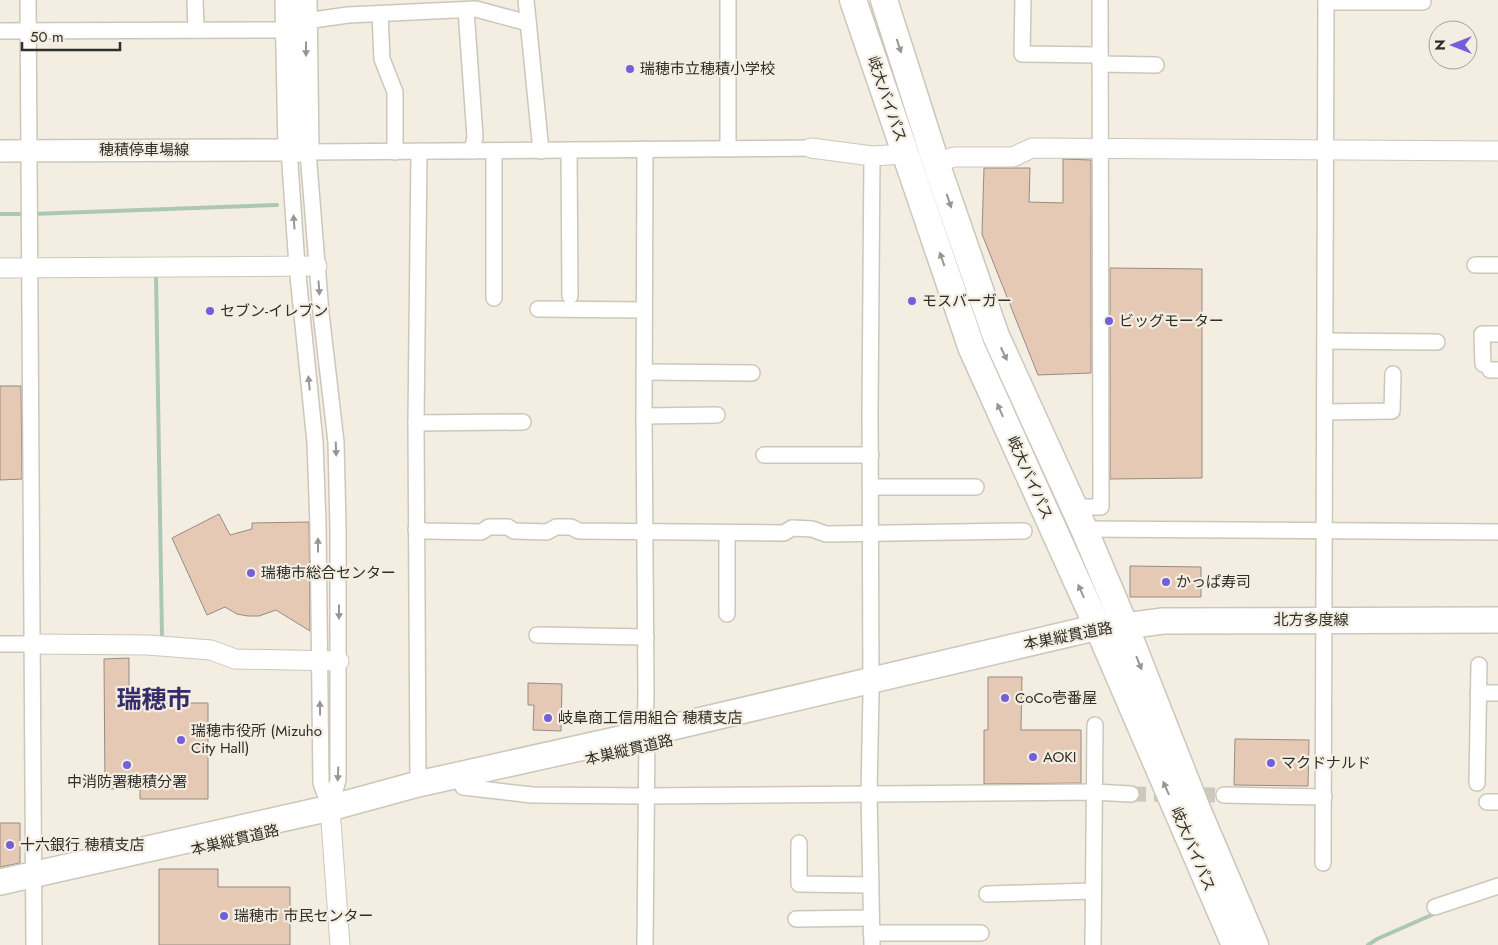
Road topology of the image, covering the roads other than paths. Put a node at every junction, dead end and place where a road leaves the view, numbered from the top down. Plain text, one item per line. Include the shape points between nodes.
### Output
1 (28, 0) edge
2 (195, 0) edge
3 (286, 0) edge
4 (526, 0) edge
5 (728, 0) edge
6 (853, 0) edge
7 (884, 0) edge
8 (1023, 0) edge
9 (1100, 0) edge
10 (1326, 1) edge
11 (1423, 2) dead end
12 (306, 10) edge
13 (466, 10) junction
14 (380, 14) junction
15 (528, 23) junction
16 (196, 30) junction
17 (287, 30) junction
18 (0, 31) edge
19 (28, 31) junction
20 (1100, 59) junction
21 (1156, 65) dead end
22 (811, 148) joint
23 (979, 148) dead end
24 (1032, 148) junction
25 (645, 149) junction
26 (728, 149) junction
27 (29, 150) junction
28 (569, 150) junction
29 (1100, 150) junction
30 (0, 151) edge
31 (298, 151) junction
32 (419, 151) junction
33 (472, 151) junction
34 (494, 151) junction
35 (542, 151) junction
36 (1325, 151) junction
37 (1498, 151) edge
38 (395, 152) junction
39 (864, 152) junction
40 (906, 154) junction
41 (936, 163) junction
42 (1476, 265) dead end
43 (1498, 265) edge
44 (297, 266) junction
45 (317, 266) junction
46 (0, 268) edge
47 (29, 268) junction
48 (570, 296) dead end
49 (494, 298) dead end
50 (538, 309) dead end
51 (644, 310) junction
52 (1498, 334) edge
53 (1326, 342) junction
54 (1437, 342) dead end
55 (1490, 368) edge
56 (644, 372) junction
57 (752, 373) dead end
58 (1393, 374) dead end
59 (1325, 412) junction
60 (717, 415) dead end
61 (644, 416) junction
62 (523, 422) dead end
63 (416, 423) junction
64 (764, 455) dead end
65 (870, 455) junction
66 (871, 487) junction
67 (976, 487) dead end
68 (1079, 518) junction
69 (416, 529) junction
70 (1324, 530) junction
71 (1024, 531) dead end
72 (645, 532) junction
73 (1498, 532) edge
74 (727, 533) junction
75 (871, 534) junction
76 (727, 614) dead end
77 (1324, 620) junction
78 (1498, 620) edge
79 (1125, 626) junction
80 (1100, 633) junction
81 (537, 635) dead end
82 (646, 637) junction
83 (0, 644) edge
84 (31, 644) junction
85 (319, 660) junction
86 (339, 661) junction
87 (1478, 665) dead end
88 (871, 687) junction
89 (1478, 693) junction
90 (1498, 693) edge
91 (1095, 725) dead end
92 (646, 738) junction
93 (1477, 782) dead end
94 (418, 784) junction
95 (463, 787) junction
96 (1094, 792) junction
97 (870, 793) junction
98 (1131, 794) tunnel mouth
99 (1224, 795) tunnel mouth
100 (645, 796) junction
101 (1324, 797) junction
102 (330, 813) junction
103 (799, 843) dead end
104 (1323, 863) dead end
105 (33, 881) junction
106 (0, 882) edge
107 (871, 885) junction
108 (1498, 886) edge
109 (1093, 892) junction
110 (987, 894) dead end
111 (0, 895) edge
112 (1435, 907) dead end
113 (796, 918) dead end
114 (871, 918) junction
115 (981, 933) dead end
116 (872, 939) edge
117 (34, 945) edge
118 (340, 945) edge
119 (645, 945) edge
120 (1093, 945) edge
121 (1235, 945) edge
122 (1255, 945) edge

1 - 19 street
2 - 16 street
3 - 17 main road
4 - 15 street
5 - 26 street
6 - 40 highway, 岐大バイパス
7 -> 41 highway, 岐大バイパス
8 - 20 street via 1022,54
9 - 20 street
10 - 11 street
10 - 36 street
12 - 14 street via 348,15
12 -> 31 main road
13 - 14 street
13 - 15 street via 476,9
13 - 33 street via 475,137
14 - 38 street via 382,59 395,92
15 - 35 street
16 - 17 street
16 - 19 street
17 - 31 main road
18 - 19 street
19 - 27 street
20 - 21 street
20 - 29 street
22 - 26 street
22 - 39 street
23 - 24 street
24 - 29 street
24 - 41 street via 1013,157 954,157
25 - 26 street
25 - 28 street
25 - 51 street
27 - 30 main road, 穂積停車場線
27 - 31 main road, 穂積停車場線
27 - 47 street
28 - 35 street
28 - 48 street
29 - 36 street
29 - 68 street via 1100,507
31 - 38 street
44 -> 31 street
31 - 45 street
32 - 33 street
32 - 38 street
32 - 63 street
33 - 34 street
34 - 35 street
34 - 49 street
36 - 37 street
36 - 53 street
39 - 40 street
39 - 65 street
80 -> 40 highway, 岐大バイパス via 972,349
41 -> 68 highway, 岐大バイパス via 996,336
42 - 43 street
44 - 45 street
44 - 47 street
85 -> 44 street via 315,442
45 -> 86 street via 336,442
46 - 47 street
47 - 84 street
50 - 51 street
51 - 56 street
52 - 55 street via 1482,334
53 - 54 street
53 - 59 street
56 - 57 street
56 - 61 street
58 - 59 street via 1392,411
59 - 70 street
60 - 61 street
61 - 72 street
62 - 63 street
63 - 69 street
64 - 65 street
65 - 66 street
66 - 67 street
66 - 75 street
68 - 70 street
68 - 79 highway, 岐大バイパス
69 - 72 street via 482,532 489,527 508,527 514,531 547,532 556,527 571,527 579,531
69 - 94 street
70 - 73 street
70 - 77 street
71 - 75 street
72 - 74 street
72 - 82 street
74 - 75 street via 784,533 792,528 826,534
74 - 76 street
75 - 88 street
77 - 78 main road, 北方多度線
77 - 79 main road, 北方多度線 via 1163,620
77 - 101 street
79 - 80 main road, 本巣縦貫道路
79 -> 122 highway, 岐大バイパス
80 - 88 main road, 本巣縦貫道路
121 -> 80 highway, 岐大バイパス
81 - 82 street
82 - 92 street
83 - 84 street
84 - 85 street via 148,645 211,650 235,659
84 - 105 street
85 - 86 street
102 -> 85 street via 321,783
86 -> 102 street via 338,780
87 - 89 street
88 - 92 main road, 本巣縦貫道路
88 - 97 street
89 - 90 street
89 - 93 street
91 - 96 street
92 - 94 main road, 本巣縦貫道路
92 - 95 main road, 本巣縦貫道路
92 - 100 street
94 - 102 main road, 本巣縦貫道路
95 - 100 street via 532,795
95 - 102 main road, 本巣縦貫道路
96 - 97 street
96 - 98 street
96 - 109 street
97 - 100 street
97 - 107 street
99 - 101 street
100 - 119 street
101 - 104 street
102 - 105 main road, 本巣縦貫道路
102 - 118 street
103 - 107 street via 800,884
105 - 106 main road, 本巣縦貫道路
105 - 111 main road, 本巣縦貫道路
105 - 117 street
107 - 114 street
108 - 112 street
109 - 110 street
109 - 120 street
113 - 114 street
114 - 116 street
115 - 116 street

